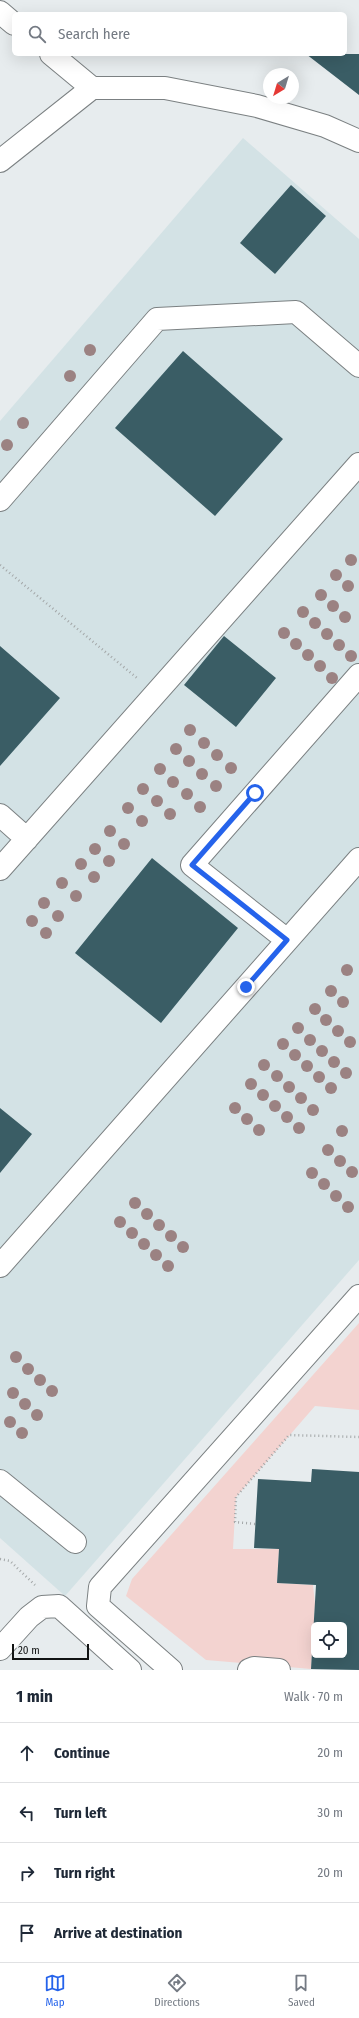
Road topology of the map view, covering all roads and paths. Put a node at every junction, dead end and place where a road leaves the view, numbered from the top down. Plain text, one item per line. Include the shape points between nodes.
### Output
1 (0, 12) edge
2 (12, 22) edge
3 (53, 56) edge
4 (92, 88) junction
5 (359, 141) edge
6 (0, 161) edge
7 (359, 366) edge
8 (359, 464) edge
9 (0, 500) edge
10 (0, 565) edge
11 (359, 675) edge
12 (156, 694) junction
13 (0, 815) edge
14 (27, 839) junction
15 (359, 859) edge
16 (0, 870) edge
17 (287, 940) junction
18 (0, 1266) edge
19 (359, 1296) edge
20 (359, 1437) edge
21 (0, 1481) edge
22 (255, 1524) dead end
23 (76, 1542) dead end
24 (0, 1649) edge
25 (130, 1670) edge
26 (171, 1670) edge
27 (249, 1670) edge
28 (279, 1670) edge

1 - 2 street
3 - 4 street
4 - 5 street via 165,88 257,106 325,126
4 - 6 street
7 - 9 street via 296,312 157,319
8 - 12 street
10 - 12 path
11 - 17 street via 192,865
12 - 14 street
13 - 14 street
14 - 16 street
15 - 17 street
17 - 18 street
19 - 26 street via 100,1587 98,1606
20 - 22 path via 289,1435 236,1496 235,1522
21 - 23 street
24 - 25 street via 29,1617 42,1607 58,1606
27 - 28 street

